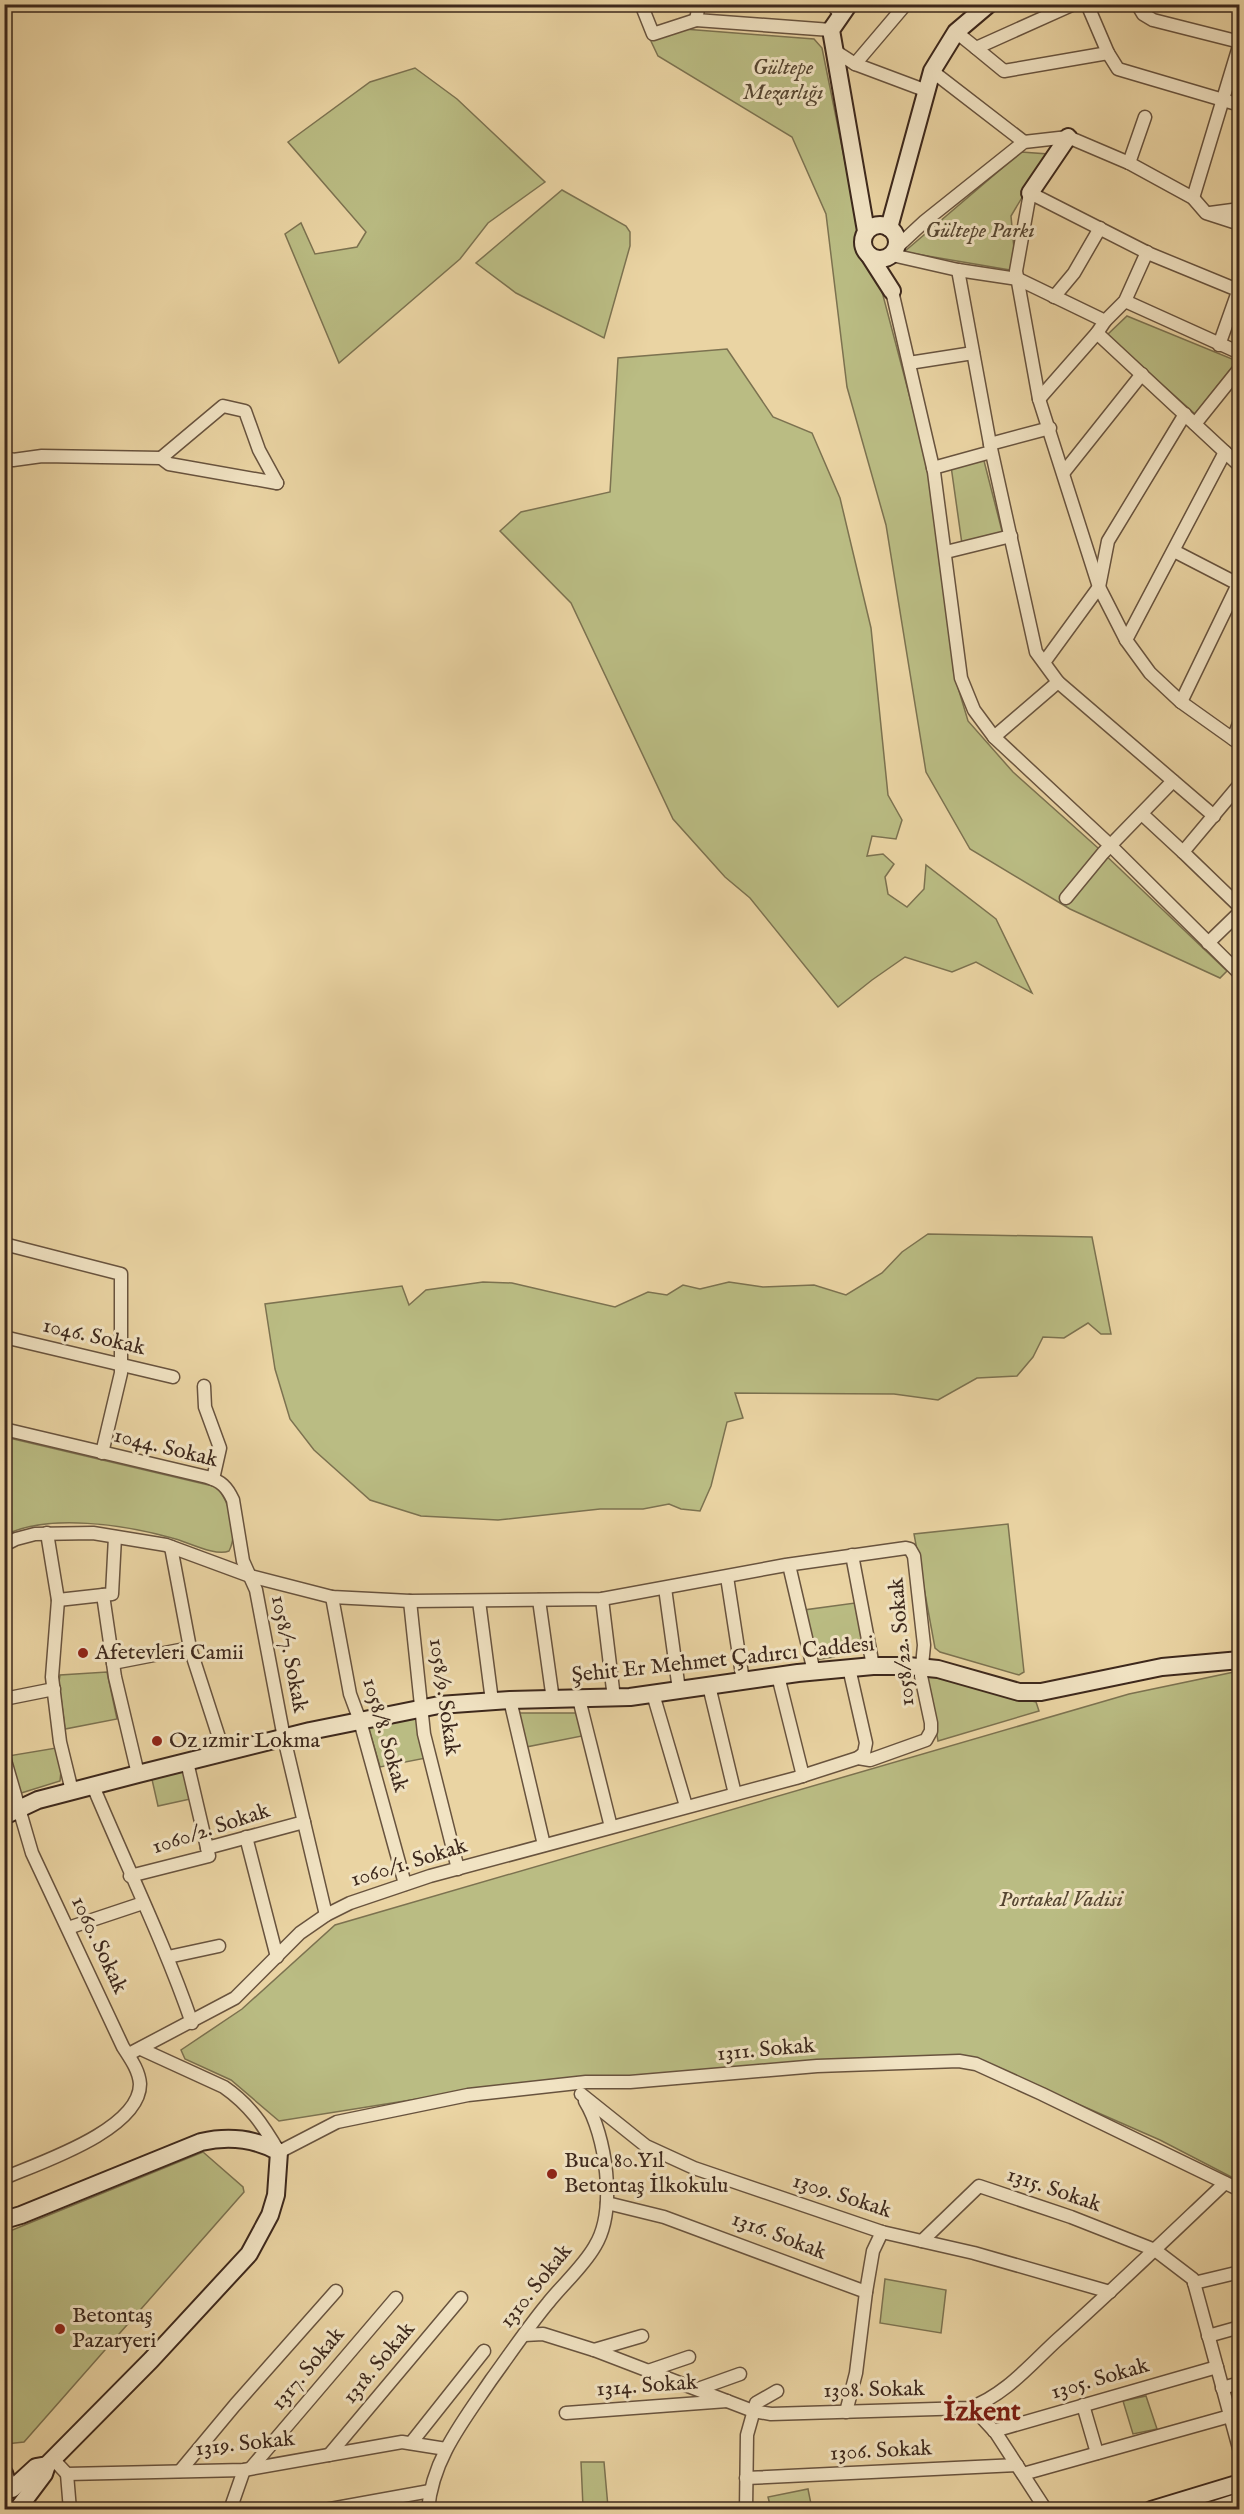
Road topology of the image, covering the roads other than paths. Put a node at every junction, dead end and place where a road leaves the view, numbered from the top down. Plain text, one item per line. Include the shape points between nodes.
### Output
1 (641, 4) edge
2 (699, 4) edge
3 (906, 4) edge
4 (989, 4) edge
5 (1074, 4) edge
6 (1087, 4) edge
7 (1137, 4) edge
8 (841, 8) edge
9 (696, 20) junction
10 (831, 30) junction
11 (956, 32) junction
12 (1239, 42) edge
13 (976, 48) junction
14 (835, 51) junction
15 (1108, 53) junction
16 (855, 64) junction
17 (932, 71) junction
18 (927, 91) junction
19 (1224, 100) junction
20 (1239, 105) edge
21 (1145, 117) dead end
22 (1068, 137) junction
23 (1024, 142) junction
24 (1129, 163) junction
25 (1030, 193) junction
26 (1193, 198) junction
27 (1239, 209) edge
28 (1206, 213) junction
29 (1239, 224) edge
30 (889, 228) junction
31 (1100, 228) junction
32 (866, 231) junction
33 (1147, 252) junction
34 (892, 253) junction
35 (869, 255) junction
36 (958, 270) junction
37 (1018, 279) junction
38 (1239, 290) edge
39 (892, 291) junction
40 (1054, 297) junction
41 (1125, 301) junction
42 (1235, 312) edge
43 (1105, 321) junction
44 (1097, 333) junction
45 (1219, 345) junction
46 (973, 353) junction
47 (1239, 353) edge
48 (909, 363) junction
49 (1239, 368) edge
50 (1142, 374) junction
51 (1040, 399) junction
52 (1185, 414) junction
53 (1195, 424) junction
54 (1050, 428) junction
55 (991, 448) junction
56 (1225, 452) junction
57 (4, 457) edge
58 (161, 458) junction
59 (1239, 466) edge
60 (933, 468) junction
61 (1064, 472) junction
62 (1011, 536) junction
63 (1174, 551) junction
64 (946, 552) junction
65 (1239, 582) edge
66 (1099, 587) junction
67 (1126, 640) junction
68 (1045, 662) junction
69 (1058, 682) junction
70 (1181, 702) junction
71 (1239, 721) edge
72 (994, 737) junction
73 (1236, 742) edge
74 (1173, 781) junction
75 (1239, 784) edge
76 (1142, 814) junction
77 (1214, 816) junction
78 (1111, 846) junction
79 (1183, 852) junction
80 (1066, 898) dead end
81 (1239, 907) edge
82 (1239, 912) edge
83 (1208, 944) junction
84 (1239, 974) edge
85 (4, 1244) edge
86 (4, 1338) edge
87 (121, 1365) junction
88 (173, 1377) dead end
89 (204, 1386) dead end
90 (4, 1429) edge
91 (102, 1453) junction
92 (213, 1479) junction
93 (47, 1533) junction
94 (115, 1537) junction
95 (4, 1545) edge
96 (171, 1547) junction
97 (852, 1556) junction
98 (789, 1565) junction
99 (250, 1576) junction
100 (727, 1577) junction
101 (665, 1588) junction
102 (103, 1595) junction
103 (332, 1597) junction
104 (602, 1599) junction
105 (58, 1600) junction
106 (539, 1600) junction
107 (410, 1601) junction
108 (479, 1601) junction
109 (190, 1648) junction
110 (1239, 1659) edge
111 (113, 1663) junction
112 (873, 1666) junction
113 (923, 1667) junction
114 (849, 1668) junction
115 (814, 1672) junction
116 (778, 1676) junction
117 (743, 1681) junction
118 (709, 1686) junction
119 (54, 1689) junction
120 (679, 1690) junction
121 (653, 1694) junction
122 (614, 1698) junction
123 (4, 1699) edge
124 (579, 1699) junction
125 (510, 1700) junction
126 (553, 1700) junction
127 (492, 1701) junction
128 (421, 1707) junction
129 (360, 1721) junction
130 (931, 1731) joint
131 (284, 1738) junction
132 (224, 1753) junction
133 (4, 1757) edge
134 (858, 1758) junction
135 (187, 1762) junction
136 (138, 1774) junction
137 (803, 1776) junction
138 (93, 1786) junction
139 (72, 1791) junction
140 (735, 1794) junction
141 (686, 1806) junction
142 (11, 1813) edge
143 (304, 1822) junction
144 (611, 1827) junction
145 (246, 1837) junction
146 (544, 1845) junction
147 (207, 1848) junction
148 (458, 1869) junction
149 (130, 1876) junction
150 (405, 1884) junction
151 (143, 1903) junction
152 (326, 1915) junction
153 (68, 1928) junction
154 (219, 1946) dead end
155 (168, 1957) junction
156 (277, 1957) junction
157 (192, 2023) junction
158 (135, 2052) junction
159 (563, 2084) junction
160 (581, 2094) junction
161 (279, 2152) junction
162 (4, 2178) edge
163 (1225, 2183) junction
164 (1239, 2190) edge
165 (607, 2203) junction
166 (4, 2220) edge
167 (882, 2232) junction
168 (922, 2241) junction
169 (1155, 2250) junction
170 (1239, 2272) edge
171 (1194, 2283) junction
172 (336, 2291) dead end
173 (866, 2292) junction
174 (1110, 2292) junction
175 (396, 2298) dead end
176 (461, 2298) dead end
177 (1239, 2327) edge
178 (524, 2335) junction
179 (642, 2336) dead end
180 (1208, 2336) junction
181 (594, 2350) junction
182 (484, 2351) dead end
183 (689, 2356) dead end
184 (1217, 2367) junction
185 (648, 2371) junction
186 (740, 2374) dead end
187 (1239, 2383) edge
188 (1222, 2388) junction
189 (698, 2389) junction
190 (777, 2391) dead end
191 (731, 2401) junction
192 (1083, 2405) junction
193 (972, 2407) junction
194 (753, 2411) junction
195 (846, 2412) junction
196 (566, 2413) dead end
197 (1230, 2416) junction
198 (994, 2431) junction
199 (411, 2443) junction
200 (446, 2449) junction
201 (1239, 2452) edge
202 (1097, 2453) junction
203 (329, 2455) junction
204 (50, 2462) junction
205 (248, 2469) junction
206 (1020, 2470) junction
207 (180, 2471) junction
208 (67, 2474) junction
209 (746, 2478) junction
210 (1239, 2483) edge
211 (8, 2485) edge
212 (430, 2491) junction
213 (19, 2508) edge
214 (742, 2509) edge
215 (70, 2510) edge
216 (230, 2510) edge
217 (326, 2510) edge
218 (428, 2510) edge
219 (1046, 2510) edge
220 (1151, 2510) edge

1 - 9 street via 653,34
2 - 9 street
3 - 16 street
4 - 11 street
5 - 13 street
6 - 15 street
7 - 12 street via 1153,20
8 - 10 street
9 - 10 street
10 - 14 street
11 - 13 street
11 - 17 street
12 - 19 street
13 - 15 street via 1004,71
14 - 16 street
14 - 32 street
15 - 19 street via 1118,69
16 - 18 street
17 - 18 street
17 - 23 street
18 - 30 street
19 - 20 street
19 - 26 street
21 - 24 street
22 - 23 street
22 - 24 street
22 - 25 street
23 - 34 street via 925,221
24 - 26 street
25 - 31 street
25 - 37 street via 1016,271
26 - 28 street
27 - 28 street
28 - 29 street
30 - 32 street via 876,225
30 - 34 street via 897,237
31 - 33 street
31 - 40 street via 1081,262
32 - 35 street via 862,241
33 - 38 street
33 - 41 street
34 - 35 street via 878,259
34 - 36 street
34 - 39 street
35 - 39 street
36 - 37 street
36 - 46 street
37 - 40 street
37 - 51 street
38 - 42 street
39 - 48 street
40 - 43 street
41 - 43 street
41 - 45 street
42 - 45 street
43 - 44 street
44 - 50 street
44 - 51 street
45 - 47 street
46 - 48 street
46 - 55 street
48 - 60 street
49 - 53 street
50 - 52 street
50 - 61 street
51 - 54 street
52 - 53 street
52 - 66 street via 1108,541
53 - 56 street
54 - 55 street
54 - 61 street
55 - 60 street
55 - 62 street
56 - 59 street
56 - 63 street
57 - 58 street
58 - 58 street via 223,406 245,411 259,450 277,483 169,464
60 - 64 street
61 - 66 street
62 - 64 street
62 - 68 street via 1036,652
63 - 65 street
63 - 67 street
64 - 72 street via 961,678 974,710
65 - 70 street
66 - 67 street
66 - 68 street
67 - 70 street via 1150,673
68 - 69 street
69 - 72 street
69 - 74 street
70 - 73 street
71 - 73 street
72 - 78 street
74 - 76 street
74 - 77 street
75 - 77 street
76 - 78 street
76 - 79 street
77 - 79 street
78 - 80 street
78 - 83 street
79 - 81 street
82 - 83 street
83 - 84 street
85 - 87 street via 121,1274
86 - 87 street, 1046. Sokak
87 - 88 street, 1046. Sokak
87 - 91 street
89 - 92 street via 205,1407 220,1448
90 - 91 street, 1044. Sokak
91 - 92 street, 1044. Sokak
92 - 99 street, 1044. Sokak via 225,1485 233,1500 243,1561
93 - 94 street
93 - 95 street via 23,1536
93 - 105 street
94 - 96 street
94 - 102 street via 112,1594
96 - 99 street
96 - 109 street
97 - 98 street
97 - 112 street
97 - 113 street, 1058/22. Sokak via 910,1549 915,1562
98 - 100 street
98 - 115 street
99 - 103 street
99 - 131 street, 1058/7. Sokak
100 - 101 street
100 - 117 street
101 - 104 street
101 - 120 street
102 - 105 street
102 - 111 street
103 - 107 street
103 - 129 street, 1058/8. Sokak via 350,1694
104 - 106 street
104 - 122 street
105 - 119 street
106 - 108 street
106 - 126 street
107 - 108 street
107 - 128 street, 1058/9. Sokak
108 - 127 street
109 - 111 street
109 - 132 street
110 - 113 street, Şehit Er Mehmet Çadırcı Caddesi via 1162,1667 1030,1692
111 - 136 street
112 - 113 street, Şehit Er Mehmet Çadırcı Caddesi
112 - 114 street, Şehit Er Mehmet Çadırcı Caddesi
113 - 130 street, 1058/22. Sokak via 921,1676
114 - 115 street, Şehit Er Mehmet Çadırcı Caddesi
114 - 134 street via 866,1743
115 - 116 street, Şehit Er Mehmet Çadırcı Caddesi
116 - 117 street, Şehit Er Mehmet Çadırcı Caddesi
116 - 137 street
117 - 118 street, Şehit Er Mehmet Çadırcı Caddesi
118 - 120 street, Şehit Er Mehmet Çadırcı Caddesi
118 - 140 street
119 - 123 street
119 - 139 street via 60,1742
120 - 121 street, Şehit Er Mehmet Çadırcı Caddesi
121 - 122 street, Şehit Er Mehmet Çadırcı Caddesi
121 - 141 street
122 - 124 street, Şehit Er Mehmet Çadırcı Caddesi
124 - 126 street, Şehit Er Mehmet Çadırcı Caddesi
124 - 144 street
125 - 126 street, Şehit Er Mehmet Çadırcı Caddesi
125 - 127 street, Şehit Er Mehmet Çadırcı Caddesi
125 - 146 street
127 - 128 street, Şehit Er Mehmet Çadırcı Caddesi
128 - 129 street, Şehit Er Mehmet Çadırcı Caddesi
128 - 148 street, 1058/9. Sokak via 424,1734
129 - 131 street, Şehit Er Mehmet Çadırcı Caddesi
129 - 150 street, 1058/8. Sokak
130 - 134 street, 1060/1. Sokak via 919,1744 870,1760
131 - 132 street, Şehit Er Mehmet Çadırcı Caddesi
131 - 143 street, 1058/7. Sokak
132 - 135 street, Şehit Er Mehmet Çadırcı Caddesi
133 - 142 street, 1060. Sokak
134 - 137 street, 1060/1. Sokak
135 - 136 street, Şehit Er Mehmet Çadırcı Caddesi
135 - 147 street
136 - 138 street, Şehit Er Mehmet Çadırcı Caddesi
137 - 140 street, 1060/1. Sokak
138 - 139 street, Şehit Er Mehmet Çadırcı Caddesi
138 - 149 street
139 - 142 street, Şehit Er Mehmet Çadırcı Caddesi via 38,1800
140 - 141 street, 1060/1. Sokak
141 - 144 street, 1060/1. Sokak
142 - 153 street, 1060. Sokak
143 - 145 street, 1060/2. Sokak
143 - 152 street, 1058/7. Sokak
144 - 146 street, 1060/1. Sokak
145 - 147 street, 1060/2. Sokak
145 - 156 street
146 - 148 street, 1060/1. Sokak
147 - 149 street, 1060/2. Sokak via 209,1856
148 - 150 street, 1060/1. Sokak
149 - 151 street
150 - 152 street, 1060/1. Sokak
151 - 153 street
151 - 155 street
152 - 156 street, 1060/1. Sokak via 300,1933
153 - 158 street, 1060. Sokak via 123,2047
154 - 155 street
155 - 157 street
156 - 157 street, 1060/1. Sokak via 236,1998
157 - 158 street, 1060/1. Sokak
158 - 161 street via 224,2087 258,2118
158 - 162 street via 140,2085 135,2103 127,2112 96,2137
159 - 160 street
159 - 161 street, 1311. Sokak via 468,2095 337,2122
159 - 163 street, 1311. Sokak via 817,2066 959,2061 976,2064 1023,2085
160 - 165 street, 1310. Sokak via 600,2133
160 - 167 street, 1309. Sokak via 646,2146 694,2168
161 - 166 street via 230,2137 201,2142
161 - 204 street via 276,2195 266,2226 249,2254
163 - 164 street, 1311. Sokak
163 - 169 street, 1308. Sokak
165 - 173 street, 1316. Sokak via 675,2220
165 - 178 street, 1310. Sokak via 595,2247
167 - 168 street, 1309. Sokak
167 - 173 street via 873,2251
168 - 169 street, 1315. Sokak via 979,2186
168 - 174 street, 1309. Sokak
169 - 171 street
169 - 174 street, 1308. Sokak
170 - 171 street
171 - 180 street
172 - 207 street
173 - 195 street via 856,2373
174 - 193 street, 1308. Sokak via 1003,2388
175 - 205 street, 1317. Sokak
176 - 203 street, 1318. Sokak
177 - 180 street
178 - 181 street, 1308. Sokak via 543,2334
178 - 200 street, 1310. Sokak
179 - 181 street
180 - 184 street
181 - 185 street, 1308. Sokak
182 - 199 street
183 - 185 street
184 - 188 street
184 - 192 street, 1305. Sokak
185 - 189 street, 1308. Sokak
186 - 189 street
187 - 188 street
188 - 197 street
189 - 191 street, 1308. Sokak
190 - 194 street via 756,2403
191 - 194 street, 1308. Sokak
191 - 196 street, 1314. Sokak
192 - 198 street, 1305. Sokak
192 - 202 street
193 - 195 street, 1308. Sokak
193 - 198 street
194 - 195 street, 1308. Sokak
194 - 209 street via 747,2435
197 - 201 street
197 - 202 street, 1306. Sokak
198 - 206 street
199 - 200 street, 1319. Sokak
199 - 203 street, 1319. Sokak
200 - 212 street, 1310. Sokak
202 - 206 street, 1306. Sokak
203 - 205 street, 1319. Sokak
204 - 208 street
204 - 211 street
204 - 213 street
205 - 207 street, 1319. Sokak
205 - 216 street
206 - 209 street, 1306. Sokak
206 - 219 street
207 - 208 street, 1319. Sokak
208 - 215 street
209 - 214 street
210 - 220 street
211 - 213 street via 18,2496
212 - 217 street
212 - 218 street, 1310. Sokak

